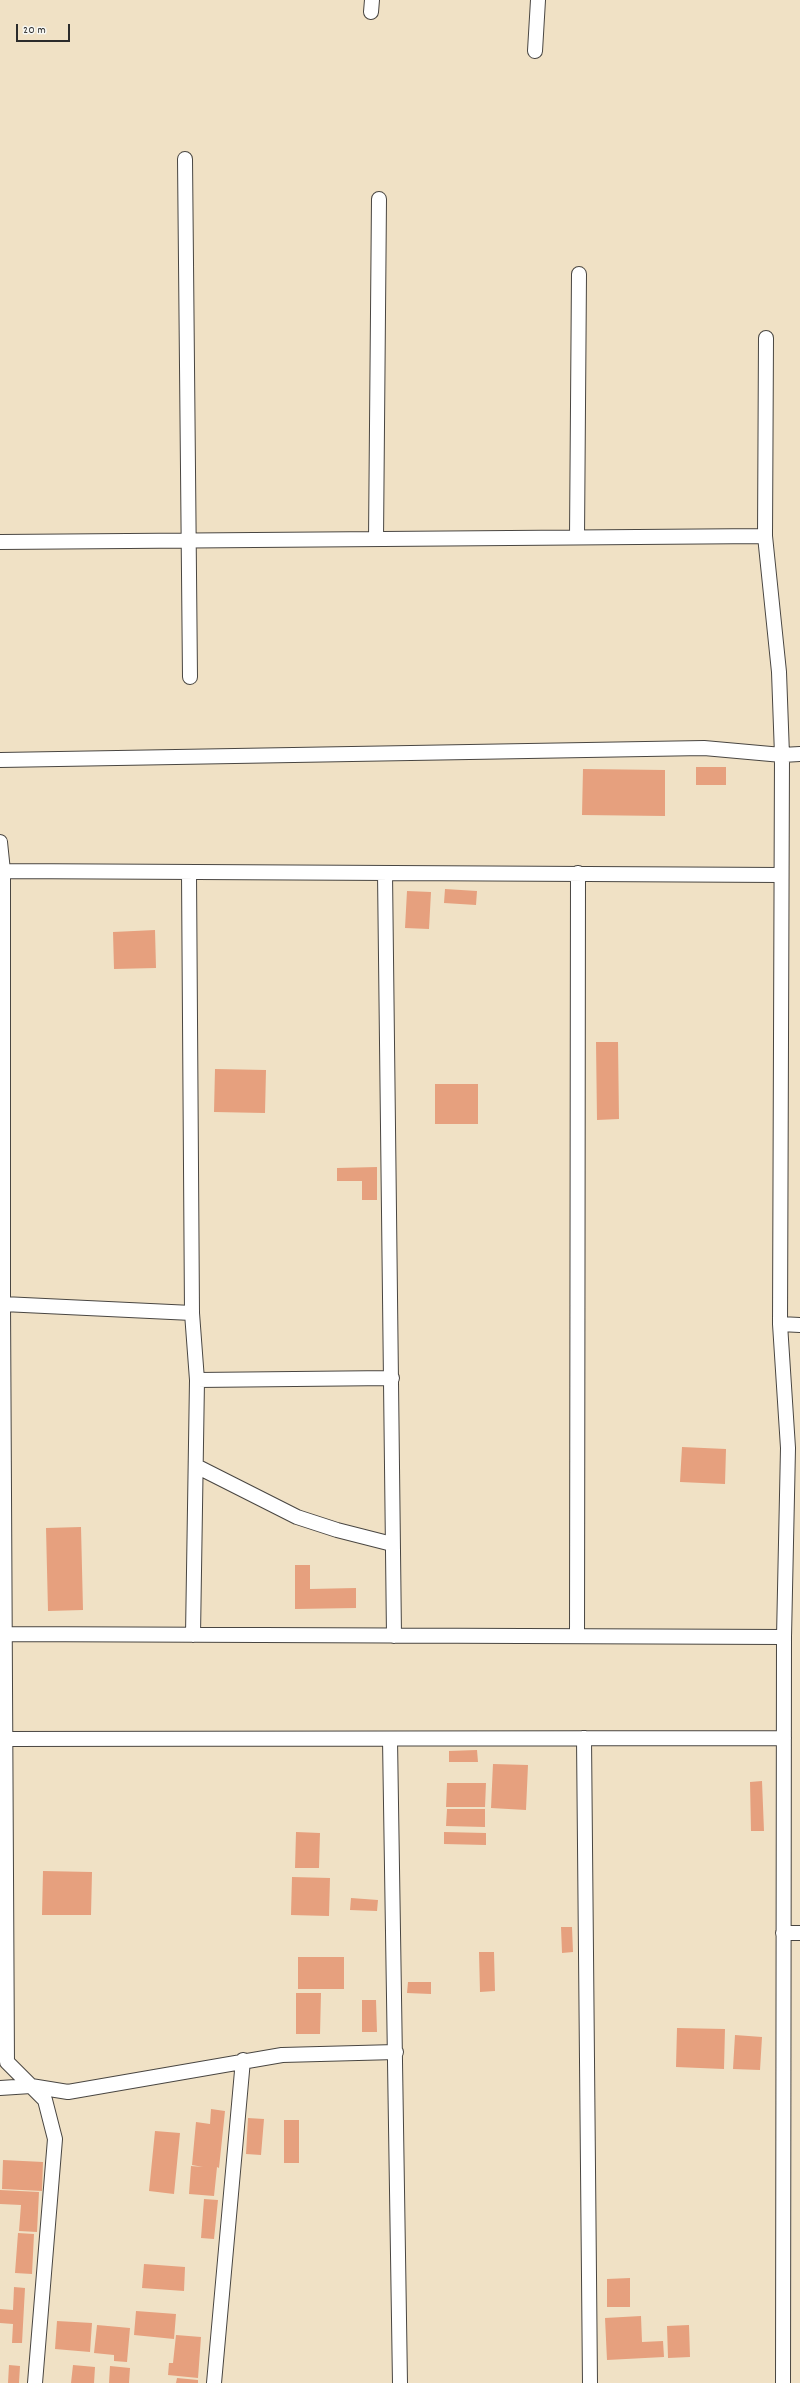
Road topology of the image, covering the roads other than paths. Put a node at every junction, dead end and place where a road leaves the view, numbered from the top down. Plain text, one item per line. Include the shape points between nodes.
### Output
1 (538, 0) edge
2 (535, 51) dead end
3 (185, 159) dead end
4 (379, 199) dead end
5 (578, 274) dead end
6 (766, 338) dead end
7 (765, 536) junction
8 (577, 537) junction
9 (376, 539) junction
10 (189, 541) junction
11 (0, 542) edge
12 (190, 677) dead end
13 (800, 754) edge
14 (782, 755) junction
15 (0, 760) edge
16 (0, 842) edge
17 (4, 871) junction
18 (189, 873) junction
19 (385, 873) junction
20 (578, 873) junction
21 (781, 875) junction
22 (3, 1304) junction
23 (192, 1313) junction
24 (780, 1324) junction
25 (800, 1325) edge
26 (392, 1378) junction
27 (197, 1380) junction
28 (2, 1384) edge
29 (196, 1466) junction
30 (392, 1544) junction
31 (2, 1634) edge
32 (193, 1635) junction
33 (394, 1636) junction
34 (577, 1636) junction
35 (784, 1637) junction
36 (584, 1738) junction
37 (784, 1738) junction
38 (2, 1739) edge
39 (390, 1739) junction
40 (783, 1933) junction
41 (800, 1933) edge
42 (396, 2052) junction
43 (243, 2060) junction
44 (31, 2086) junction
45 (0, 2088) edge
46 (35, 2383) edge
47 (214, 2383) edge
48 (400, 2383) edge
49 (590, 2383) edge
50 (783, 2383) edge

1 - 2 street
3 - 10 street
4 - 9 street
5 - 8 street
6 - 7 street
7 - 8 street
7 - 14 street via 779,672
8 - 9 street
9 - 10 street
10 - 11 street
10 - 12 street
13 - 14 street
14 - 15 street via 704,748
14 - 21 street
16 - 17 street
17 - 18 street
17 - 22 street
18 - 19 street
18 - 23 street
19 - 20 street
19 - 26 street
20 - 21 street
20 - 34 street
21 - 24 street
22 - 23 street
22 - 28 street
23 - 27 street
24 - 25 street
24 - 35 street via 788,1448
26 - 27 street
26 - 30 street
27 - 29 street
28 - 31 street
29 - 30 street via 297,1517
29 - 32 street
30 - 33 street
31 - 32 street
31 - 38 street
32 - 33 street
33 - 34 street
34 - 35 street
35 - 37 street
36 - 37 street
36 - 39 street
36 - 49 street
37 - 40 street
38 - 39 street
38 - 44 street via 7,2062
39 - 42 street
40 - 41 street
40 - 50 street
42 - 43 street via 282,2055
42 - 48 street
43 - 44 street via 68,2092
43 - 47 street
44 - 45 street
44 - 46 street via 45,2100 55,2139

